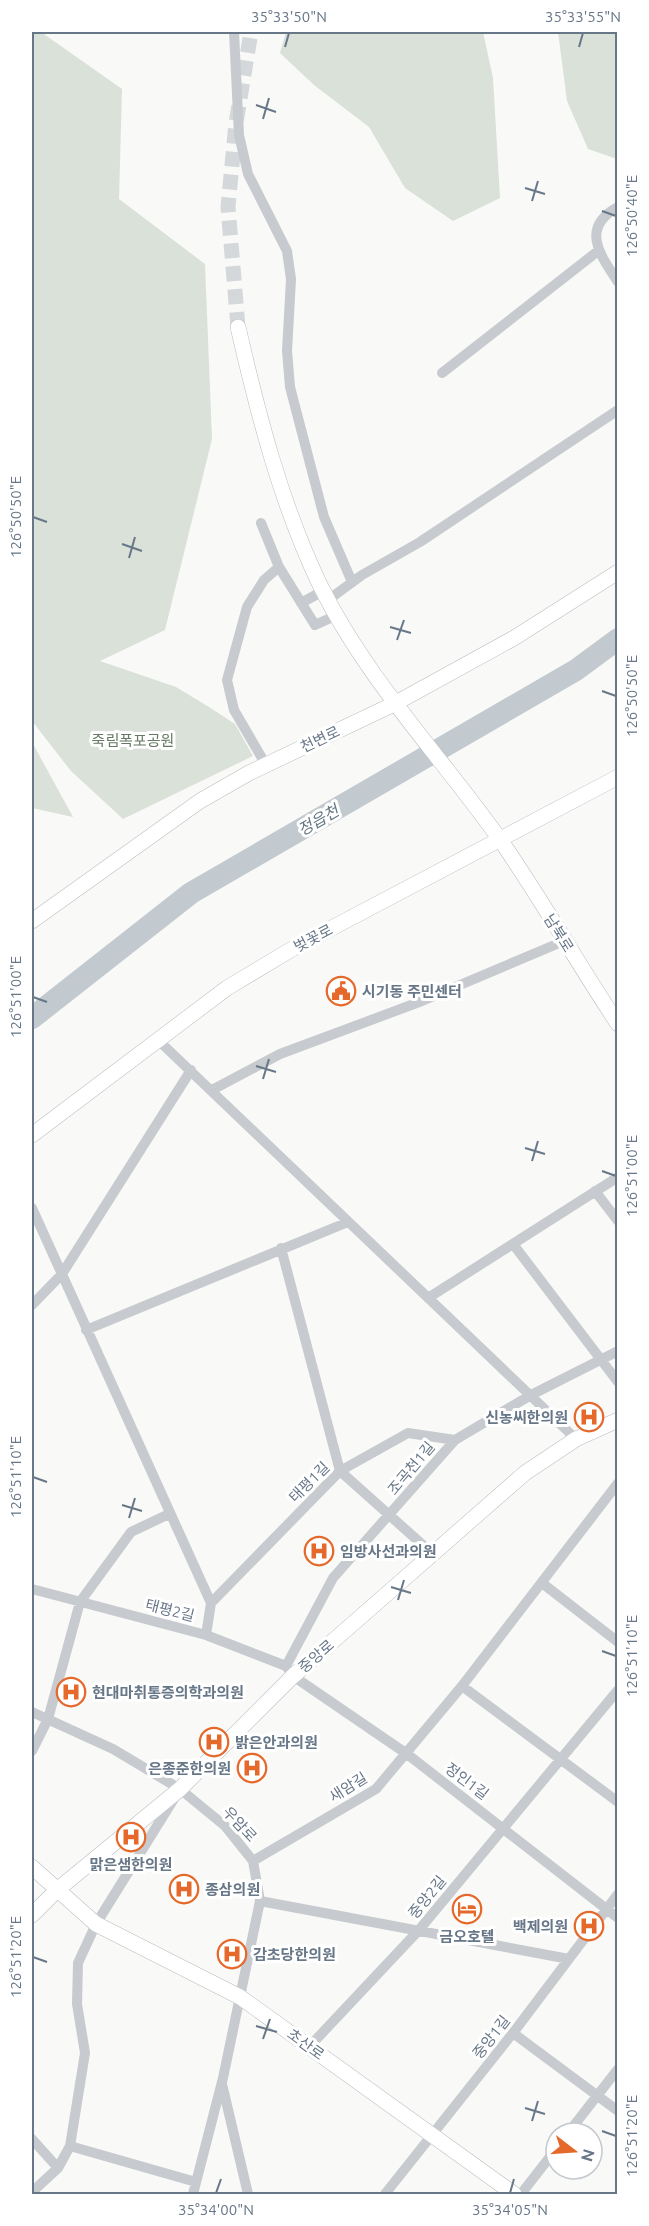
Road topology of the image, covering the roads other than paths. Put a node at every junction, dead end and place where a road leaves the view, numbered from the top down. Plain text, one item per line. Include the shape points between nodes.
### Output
1 (234, 32) edge
2 (618, 207) edge
3 (598, 251) junction
4 (618, 282) edge
5 (237, 327) tunnel mouth
6 (442, 374) dead end
7 (618, 410) edge
8 (261, 524) dead end
9 (279, 567) junction
10 (618, 572) edge
11 (352, 582) junction
12 (326, 595) junction
13 (301, 603) junction
14 (337, 615) junction
15 (394, 704) junction
16 (266, 765) junction
17 (618, 777) edge
18 (501, 841) junction
19 (32, 921) edge
20 (564, 941) junction
21 (618, 1024) edge
22 (158, 1041) junction
23 (191, 1070) junction
24 (212, 1090) junction
25 (32, 1135) edge
26 (618, 1177) edge
27 (595, 1191) junction
28 (32, 1210) edge
29 (618, 1221) edge
30 (348, 1222) junction
31 (513, 1244) junction
32 (281, 1248) junction
33 (62, 1274) junction
34 (428, 1298) junction
35 (32, 1305) edge
36 (86, 1330) junction
37 (618, 1352) edge
38 (602, 1361) junction
39 (618, 1382) edge
40 (531, 1395) junction
41 (618, 1420) edge
42 (576, 1438) junction
43 (455, 1440) junction
44 (340, 1472) junction
45 (618, 1483) edge
46 (169, 1514) junction
47 (389, 1517) junction
48 (434, 1555) junction
49 (542, 1583) junction
50 (32, 1590) edge
51 (80, 1602) junction
52 (211, 1603) junction
53 (206, 1635) junction
54 (618, 1642) edge
55 (289, 1671) junction
56 (462, 1686) junction
57 (618, 1690) edge
58 (32, 1712) edge
59 (48, 1719) junction
60 (32, 1751) edge
61 (407, 1754) junction
62 (560, 1758) junction
63 (180, 1789) junction
64 (618, 1802) edge
65 (503, 1827) junction
66 (253, 1861) junction
67 (32, 1867) edge
68 (57, 1890) junction
69 (618, 1894) edge
70 (261, 1901) junction
71 (606, 1910) junction
72 (32, 1915) edge
73 (618, 1918) edge
74 (96, 1924) junction
75 (419, 1930) junction
76 (569, 1959) junction
77 (240, 1997) junction
78 (513, 2034) junction
79 (309, 2047) junction
80 (618, 2069) edge
81 (222, 2082) junction
82 (597, 2096) junction
83 (618, 2111) edge
84 (577, 2121) edge
85 (434, 2135) junction
86 (32, 2139) edge
87 (69, 2146) junction
88 (544, 2164) edge
89 (58, 2168) junction
90 (196, 2182) junction
91 (32, 2192) edge
92 (193, 2194) edge
93 (249, 2194) edge
94 (385, 2194) edge
95 (514, 2194) edge
96 (521, 2194) edge

1 - 11 street via 239,135 246,164 287,251 291,279 286,351 290,387 324,517
2 - 3 street via 607,213 597,228
3 - 4 street
3 - 6 street
5 - 12 street, 남북로 via 257,411 304,548
7 - 11 street via 420,542
8 - 9 street
9 - 13 street
9 - 16 street via 264,580 247,607 227,680 234,710
10 - 15 street, 천변로 via 514,638
11 - 12 street
12 - 13 street
12 - 14 street, 남북로
13 - 14 street via 315,625
14 - 15 street, 남북로
15 - 16 street, 천변로
15 - 18 street, 남북로
16 - 19 street, 천변로 via 200,801
17 - 18 street, 벚꽃로
18 - 20 street, 남북로
18 - 22 street, 벚꽃로 via 292,949 227,988
20 - 21 street, 남북로
20 - 24 street via 422,1001 280,1054
22 - 23 street
22 - 25 street, 벚꽃로
23 - 24 street
23 - 33 street
24 - 30 street
26 - 27 street
27 - 29 street
27 - 31 street
28 - 33 street
30 - 32 street
30 - 34 street
31 - 34 street
31 - 38 street
32 - 36 street
32 - 44 street
33 - 35 street
33 - 36 street
34 - 40 street
36 - 46 street
37 - 38 street, 조곡천1길
38 - 39 street
38 - 40 street, 조곡천1길
40 - 42 street
40 - 43 street, 조곡천1길
41 - 42 street, 중앙로
42 - 48 street, 중앙로 via 525,1473
43 - 44 street, 태평1길 via 408,1433
43 - 47 street, 조곡천1길
44 - 47 street
44 - 52 street, 태평1길
45 - 49 street, 새암길
46 - 51 street via 131,1532
46 - 52 street
47 - 48 street
47 - 55 street, 조곡천1길 via 333,1578
48 - 55 street, 중앙로
49 - 54 street
49 - 56 street, 새암길
50 - 51 street, 태평2길
51 - 53 street, 태평2길
51 - 59 street
52 - 53 street
53 - 55 street, 태평2길
55 - 61 street, 정인1길
55 - 63 street, 중앙로
56 - 61 street, 새암길
56 - 62 street
57 - 62 street, 중앙2길
58 - 59 street, 우암로
59 - 60 street
59 - 63 street, 우암로 via 113,1749
61 - 65 street, 정인1길
61 - 66 street, 새암길 via 376,1789
62 - 64 street
62 - 65 street, 중앙2길
63 - 66 street, 우암로 via 225,1826
63 - 68 street, 중앙로
63 - 74 street
65 - 71 street, 정인1길
65 - 75 street, 중앙2길
66 - 70 street, 우암로
67 - 68 street, 초산로
68 - 72 street, 중앙로
68 - 74 street, 초산로
69 - 71 street, 중앙1길
70 - 75 street
70 - 77 street, 우암로
71 - 73 street, 정인1길
71 - 76 street, 중앙1길
74 - 77 street, 초산로
74 - 87 street via 78,1963 77,2004 85,2053
75 - 76 street
75 - 79 street, 중앙2길
76 - 78 street, 중앙1길
77 - 79 street, 초산로
77 - 81 street, 우암로
78 - 82 street
78 - 85 street, 중앙1길
79 - 85 street, 초산로
80 - 82 street
81 - 90 street, 우암로
81 - 93 street
82 - 83 street
82 - 84 street
85 - 94 street, 중앙1길
85 - 95 street, 초산로
86 - 89 street
87 - 89 street
87 - 90 street
88 - 96 street
89 - 91 street
90 - 92 street, 우암로

